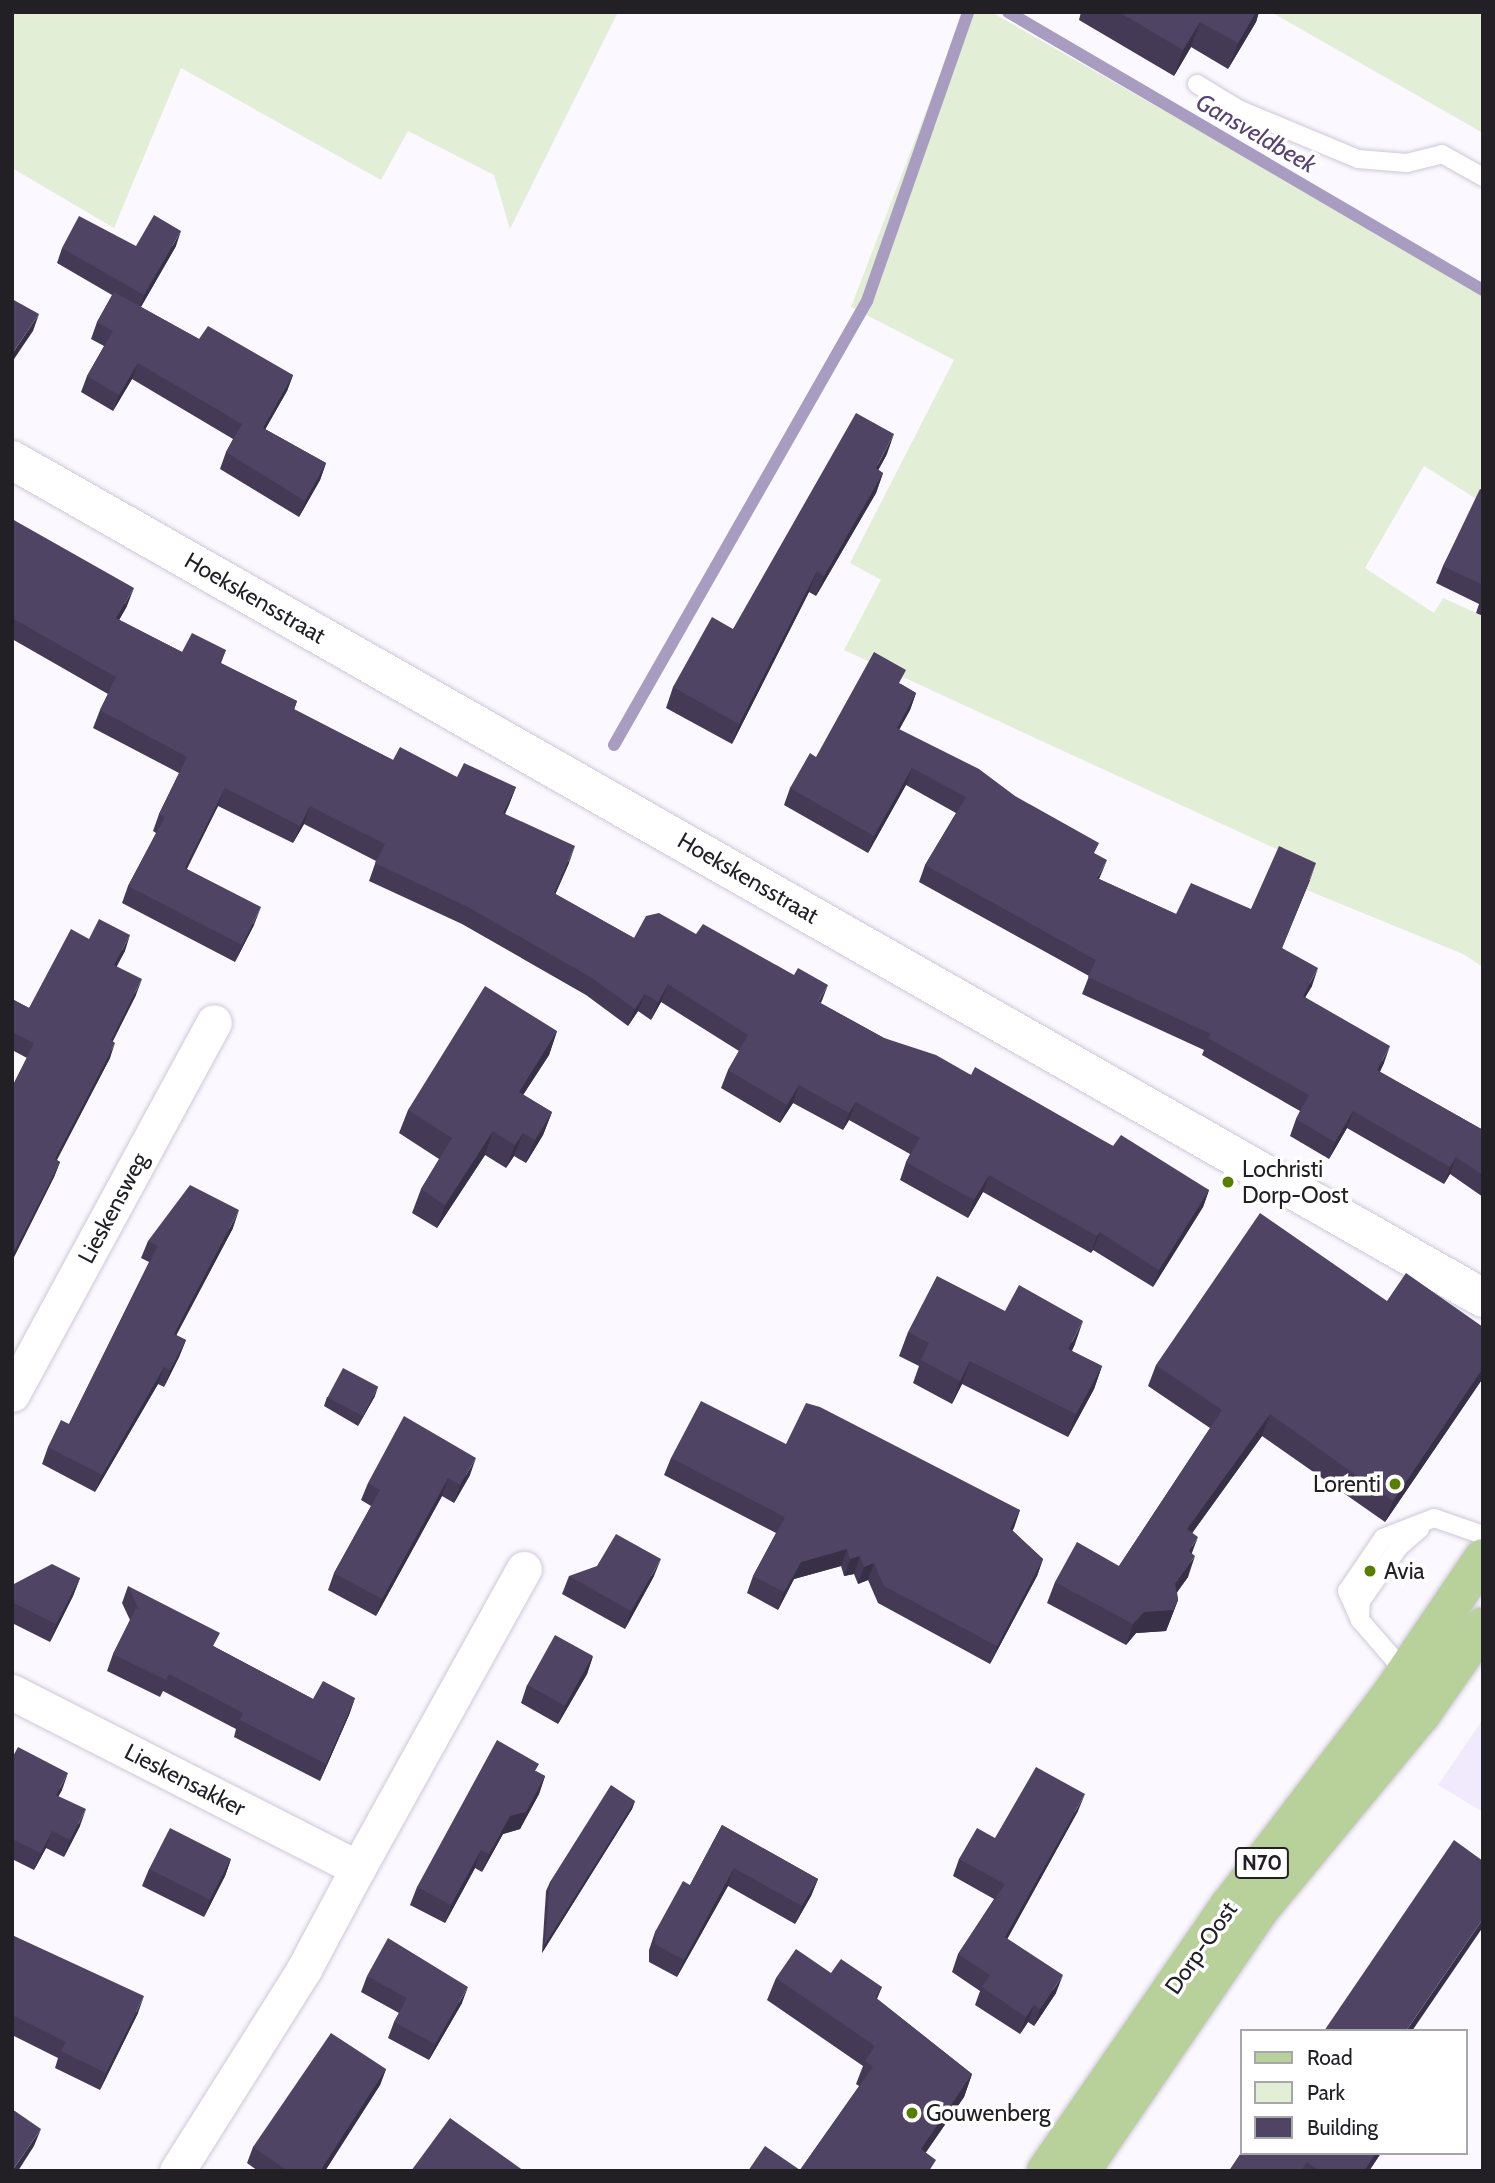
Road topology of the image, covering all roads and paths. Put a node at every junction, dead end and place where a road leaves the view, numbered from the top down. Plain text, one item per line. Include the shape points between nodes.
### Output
1 (1197, 84) dead end
2 (1483, 177) edge
3 (12, 460) edge
4 (214, 1023) dead end
5 (1483, 1298) edge
6 (12, 1394) edge
7 (1483, 1535) edge
8 (1483, 1558) edge
9 (524, 1569) dead end
10 (1483, 1626) edge
11 (12, 1692) edge
12 (1406, 1694) junction
13 (358, 1868) junction
14 (177, 2171) edge
15 (1046, 2171) edge
16 (1081, 2171) edge

1 - 2 lane via 1238,109 1357,159 1407,163 1442,154
3 - 5 street, Hoekskensstraat
4 - 6 street, Lieskensweg
7 - 12 lane via 1434,1518 1383,1538 1347,1591
8 - 12 main road, Dorp-Oost / N70
9 - 13 street
10 - 12 main road, Dorp-Oost / N70
11 - 13 street, Lieskensakker
12 - 15 main road, Dorp-Oost / N70 via 1231,1902
12 - 16 main road, Dorp-Oost / N70
13 - 14 street via 304,1969

